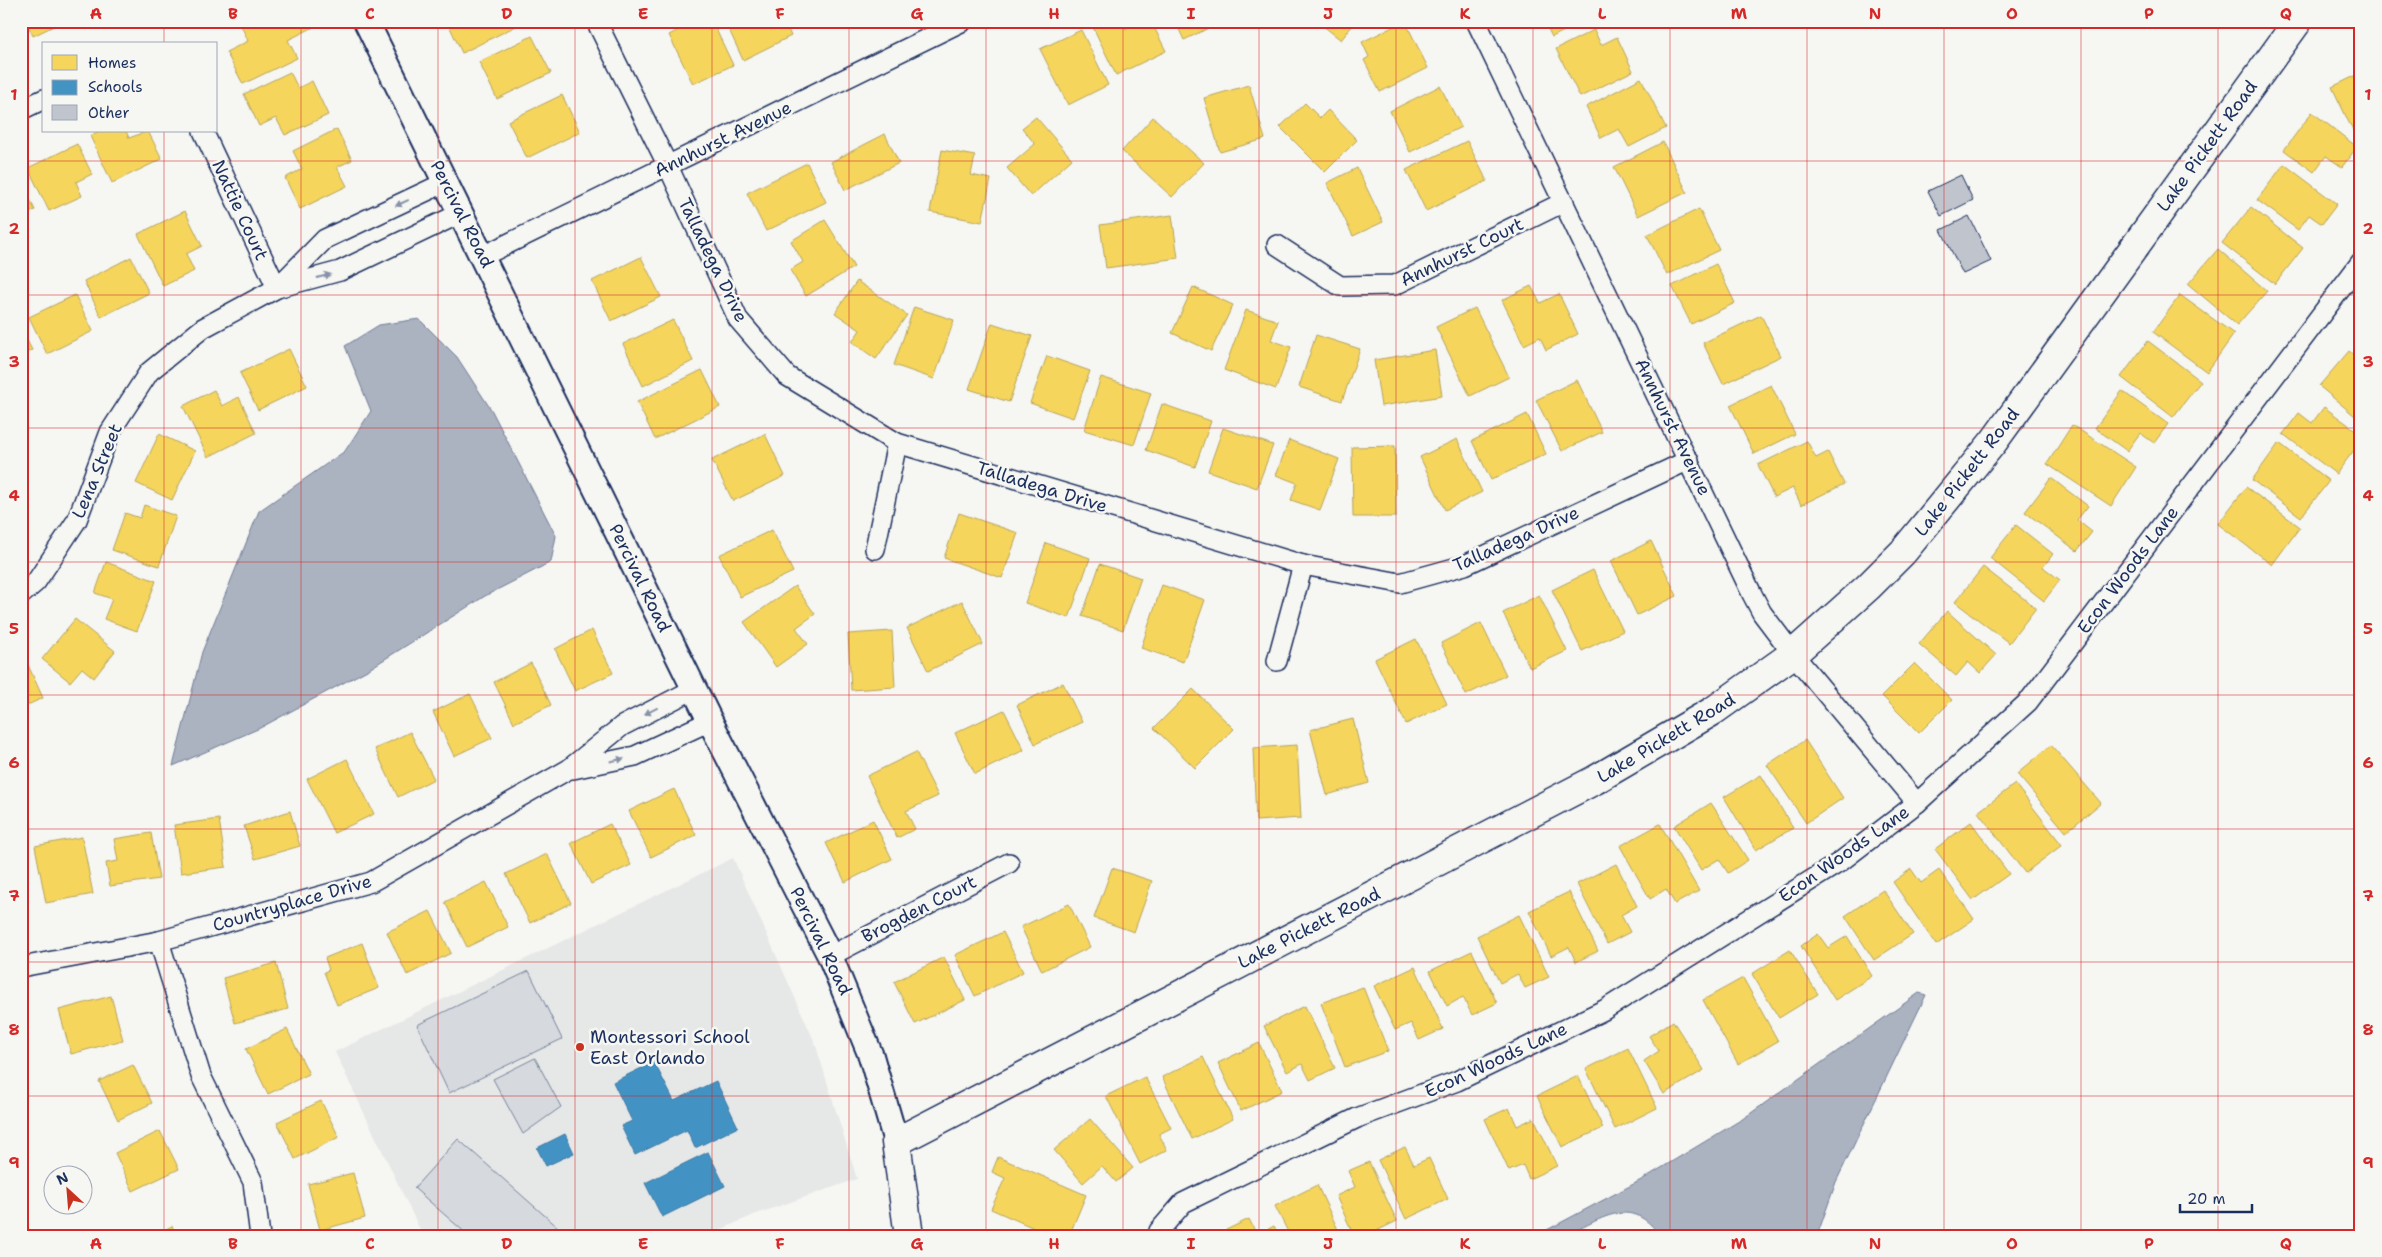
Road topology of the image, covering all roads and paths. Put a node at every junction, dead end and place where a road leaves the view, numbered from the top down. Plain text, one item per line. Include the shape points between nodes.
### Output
1 (366, 21) edge
2 (596, 21) edge
3 (963, 21) edge
4 (1476, 21) edge
5 (2298, 21) edge
6 (42, 99) edge
7 (21, 110) edge
8 (203, 132) edge
9 (668, 166) junction
10 (446, 182) junction
11 (1564, 202) junction
12 (461, 213) junction
13 (1277, 246) dead end
14 (483, 256) junction
15 (2361, 262) edge
16 (277, 288) junction
17 (897, 443) junction
18 (1689, 460) junction
19 (876, 549) dead end
20 (1302, 565) junction
21 (21, 595) edge
22 (1793, 654) junction
23 (1277, 661) dead end
24 (694, 689) junction
25 (710, 721) junction
26 (569, 769) junction
27 (1917, 803) junction
28 (1009, 863) dead end
29 (159, 941) junction
30 (830, 956) junction
31 (21, 967) edge
32 (896, 1142) junction
33 (260, 1236) edge
34 (909, 1236) edge
35 (1158, 1236) edge

1 - 10 street, Percival Road
2 - 9 street, Talladega Drive
3 - 9 street, Annhurst Avenue
4 - 11 street, Annhurst Avenue
5 - 22 main road, Lake Pickett Road via 1994,441 1903,552
6 - 7 street
8 - 16 street, Nattie Court
9 - 14 street, Annhurst Avenue
9 - 17 street, Talladega Drive via 738,320 787,376
10 - 12 street, Percival Road
10 -> 16 street, Lena Street via 324,240
11 - 13 street, Annhurst Court via 1395,284 1340,286
11 - 18 street, Annhurst Avenue
12 - 14 street, Percival Road
16 -> 12 street, Lena Street via 340,271
14 - 24 street, Percival Road
15 - 27 street, Econ Woods Lane via 2028,702
16 - 21 street, Lena Street via 203,328 149,372 110,432 77,520 36,582
17 - 19 street
17 - 20 street, Talladega Drive
18 - 20 street, Talladega Drive via 1465,565 1400,584
18 - 22 street, Annhurst Avenue via 1762,613
20 - 23 street
22 - 27 street, Annhurst Avenue
22 - 32 main road, Lake Pickett Road via 1713,711 1595,780
24 - 25 street, Percival Road
24 -> 26 street, Countryplace Drive via 622,726
26 -> 25 street, Countryplace Drive via 635,756
25 - 30 street, Percival Road
26 - 29 street, Countryplace Drive via 371,882
27 - 35 street, Econ Woods Lane via 1840,862 1604,1010 1457,1081 1357,1118 1183,1203
28 - 30 street, Brogden Court
29 - 31 street, Countryplace Drive
29 - 33 street via 201,1076 252,1182
30 - 32 street, Percival Road via 871,1056
32 - 34 main road

